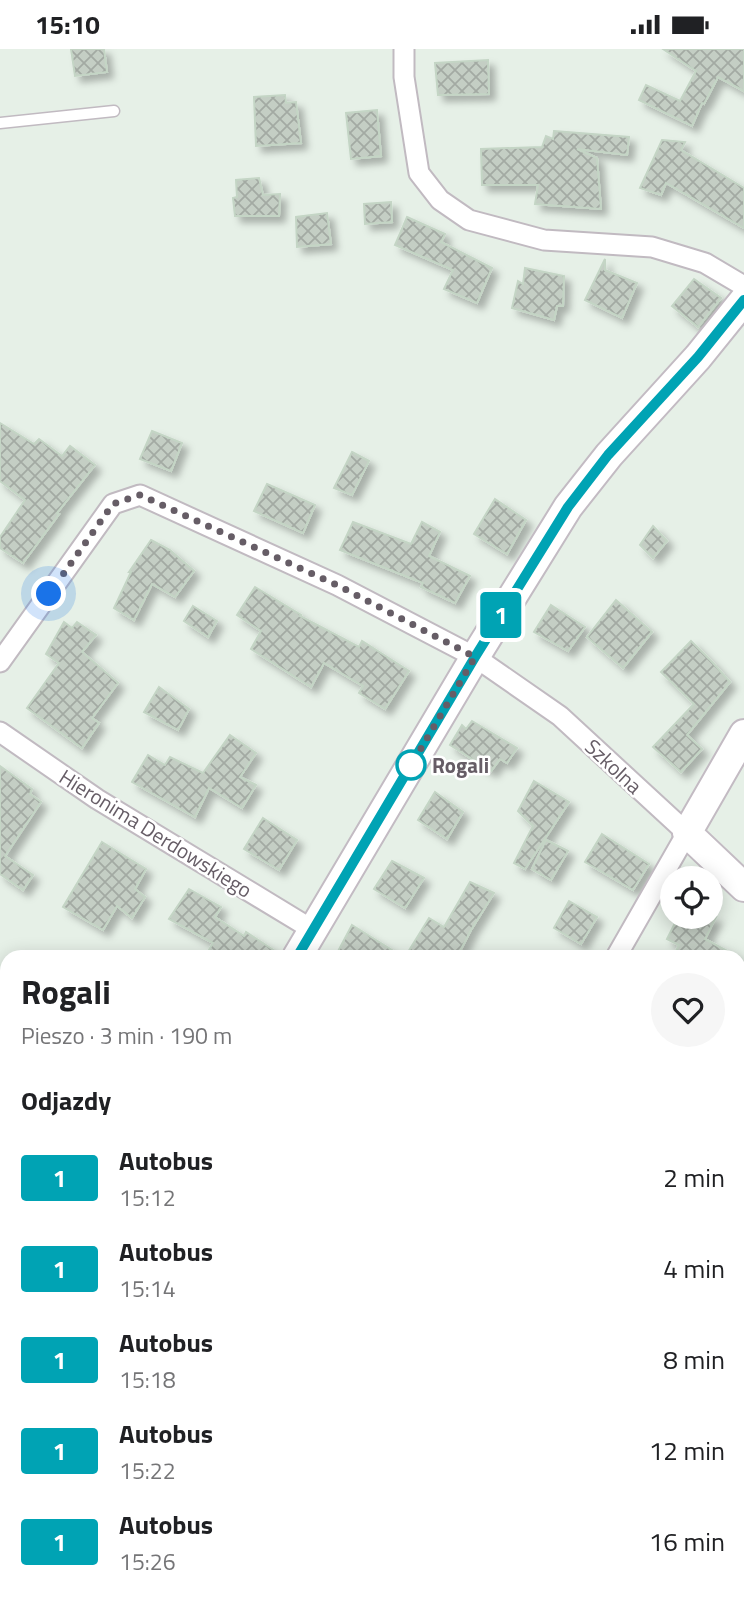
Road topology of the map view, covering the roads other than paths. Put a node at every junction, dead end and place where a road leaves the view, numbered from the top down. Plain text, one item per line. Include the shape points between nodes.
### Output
1 (404, 49) edge
2 (114, 111) dead end
3 (0, 123) edge
4 (744, 286) edge
5 (744, 300) edge
6 (475, 657) junction
7 (0, 662) edge
8 (0, 732) edge
9 (744, 734) edge
10 (687, 833) junction
11 (744, 887) edge
12 (313, 930) junction
13 (301, 950) edge
14 (620, 950) edge

1 - 4 street via 419,173 440,201 469,220 544,240 652,247 705,263
2 - 3 lane
5 - 6 street via 568,507
6 - 7 street, Szkolna via 337,585 140,495 113,504
6 - 10 street, Szkolna via 560,716
6 - 12 street
8 - 12 street, Hieronima Derdowskiego via 97,799
9 - 10 street
10 - 11 street, Szkolna
10 - 14 street
12 - 13 street

